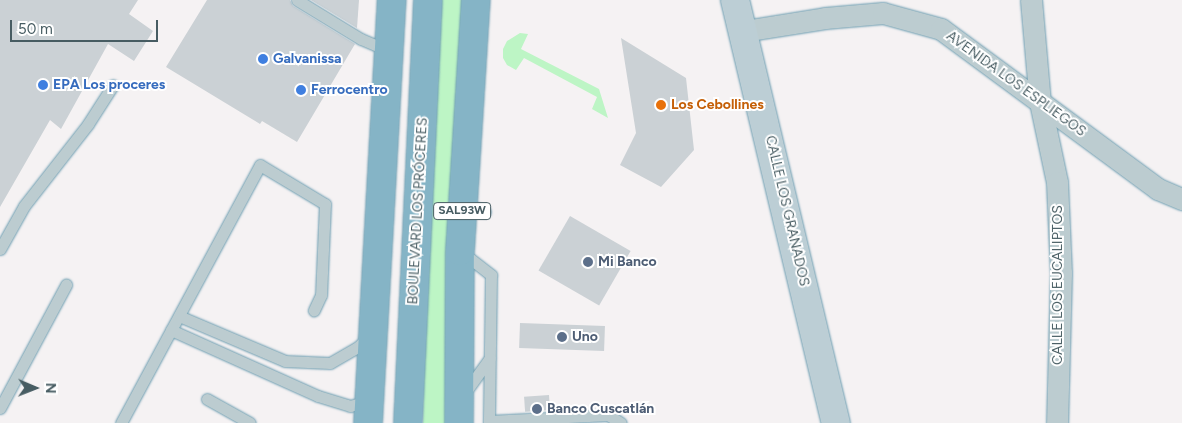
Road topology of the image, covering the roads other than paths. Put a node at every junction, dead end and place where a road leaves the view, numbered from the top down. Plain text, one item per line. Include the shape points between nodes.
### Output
1 (297, 0) edge
2 (392, 0) edge
3 (428, 0) edge
4 (476, 0) edge
5 (735, 0) edge
6 (1031, 0) edge
7 (744, 31) junction
8 (389, 51) junction
9 (113, 85) dead end
10 (1040, 102) junction
11 (1182, 199) edge
12 (0, 248) edge
13 (460, 251) junction
14 (66, 285) dead end
15 (314, 310) dead end
16 (179, 316) junction
17 (171, 330) junction
18 (372, 333) junction
19 (490, 358) junction
20 (207, 400) dead end
21 (0, 408) edge
22 (368, 412) edge
23 (459, 412) edge
24 (489, 422) edge
25 (121, 423) edge
26 (250, 423) edge
27 (408, 423) edge
28 (621, 423) edge
29 (836, 423) edge
30 (1057, 423) edge

1 - 8 lane via 361,39
2 - 8 highway
3 - 27 highway, BOULEVARD LOS PRÓCERES / SAL93W
4 - 13 highway, SAL93W via 474,207
5 - 7 street, CALLE LOS GRANADOS
6 - 10 street, CALLE LOS EUCALIPTOS
7 - 10 street, AVENIDA LOS ESPLIEGOS via 883,13 941,29
7 - 29 street, CALLE LOS GRANADOS
8 - 18 highway
9 - 12 lane via 88,124 24,206
10 - 11 street, AVENIDA LOS ESPLIEGOS via 1158,189
10 - 30 street, CALLE LOS EUCALIPTOS via 1057,182 1061,273
13 - 19 lane via 491,275
13 - 23 highway, SAL93W
14 - 21 lane
15 - 16 lane via 321,295 324,204 260,165
16 - 17 lane
16 - 18 lane via 286,361 330,363 358,347
17 - 22 lane via 318,396
17 - 25 lane
18 - 22 highway
19 - 23 lane
19 - 24 lane
20 - 26 lane
24 - 28 lane via 608,415

